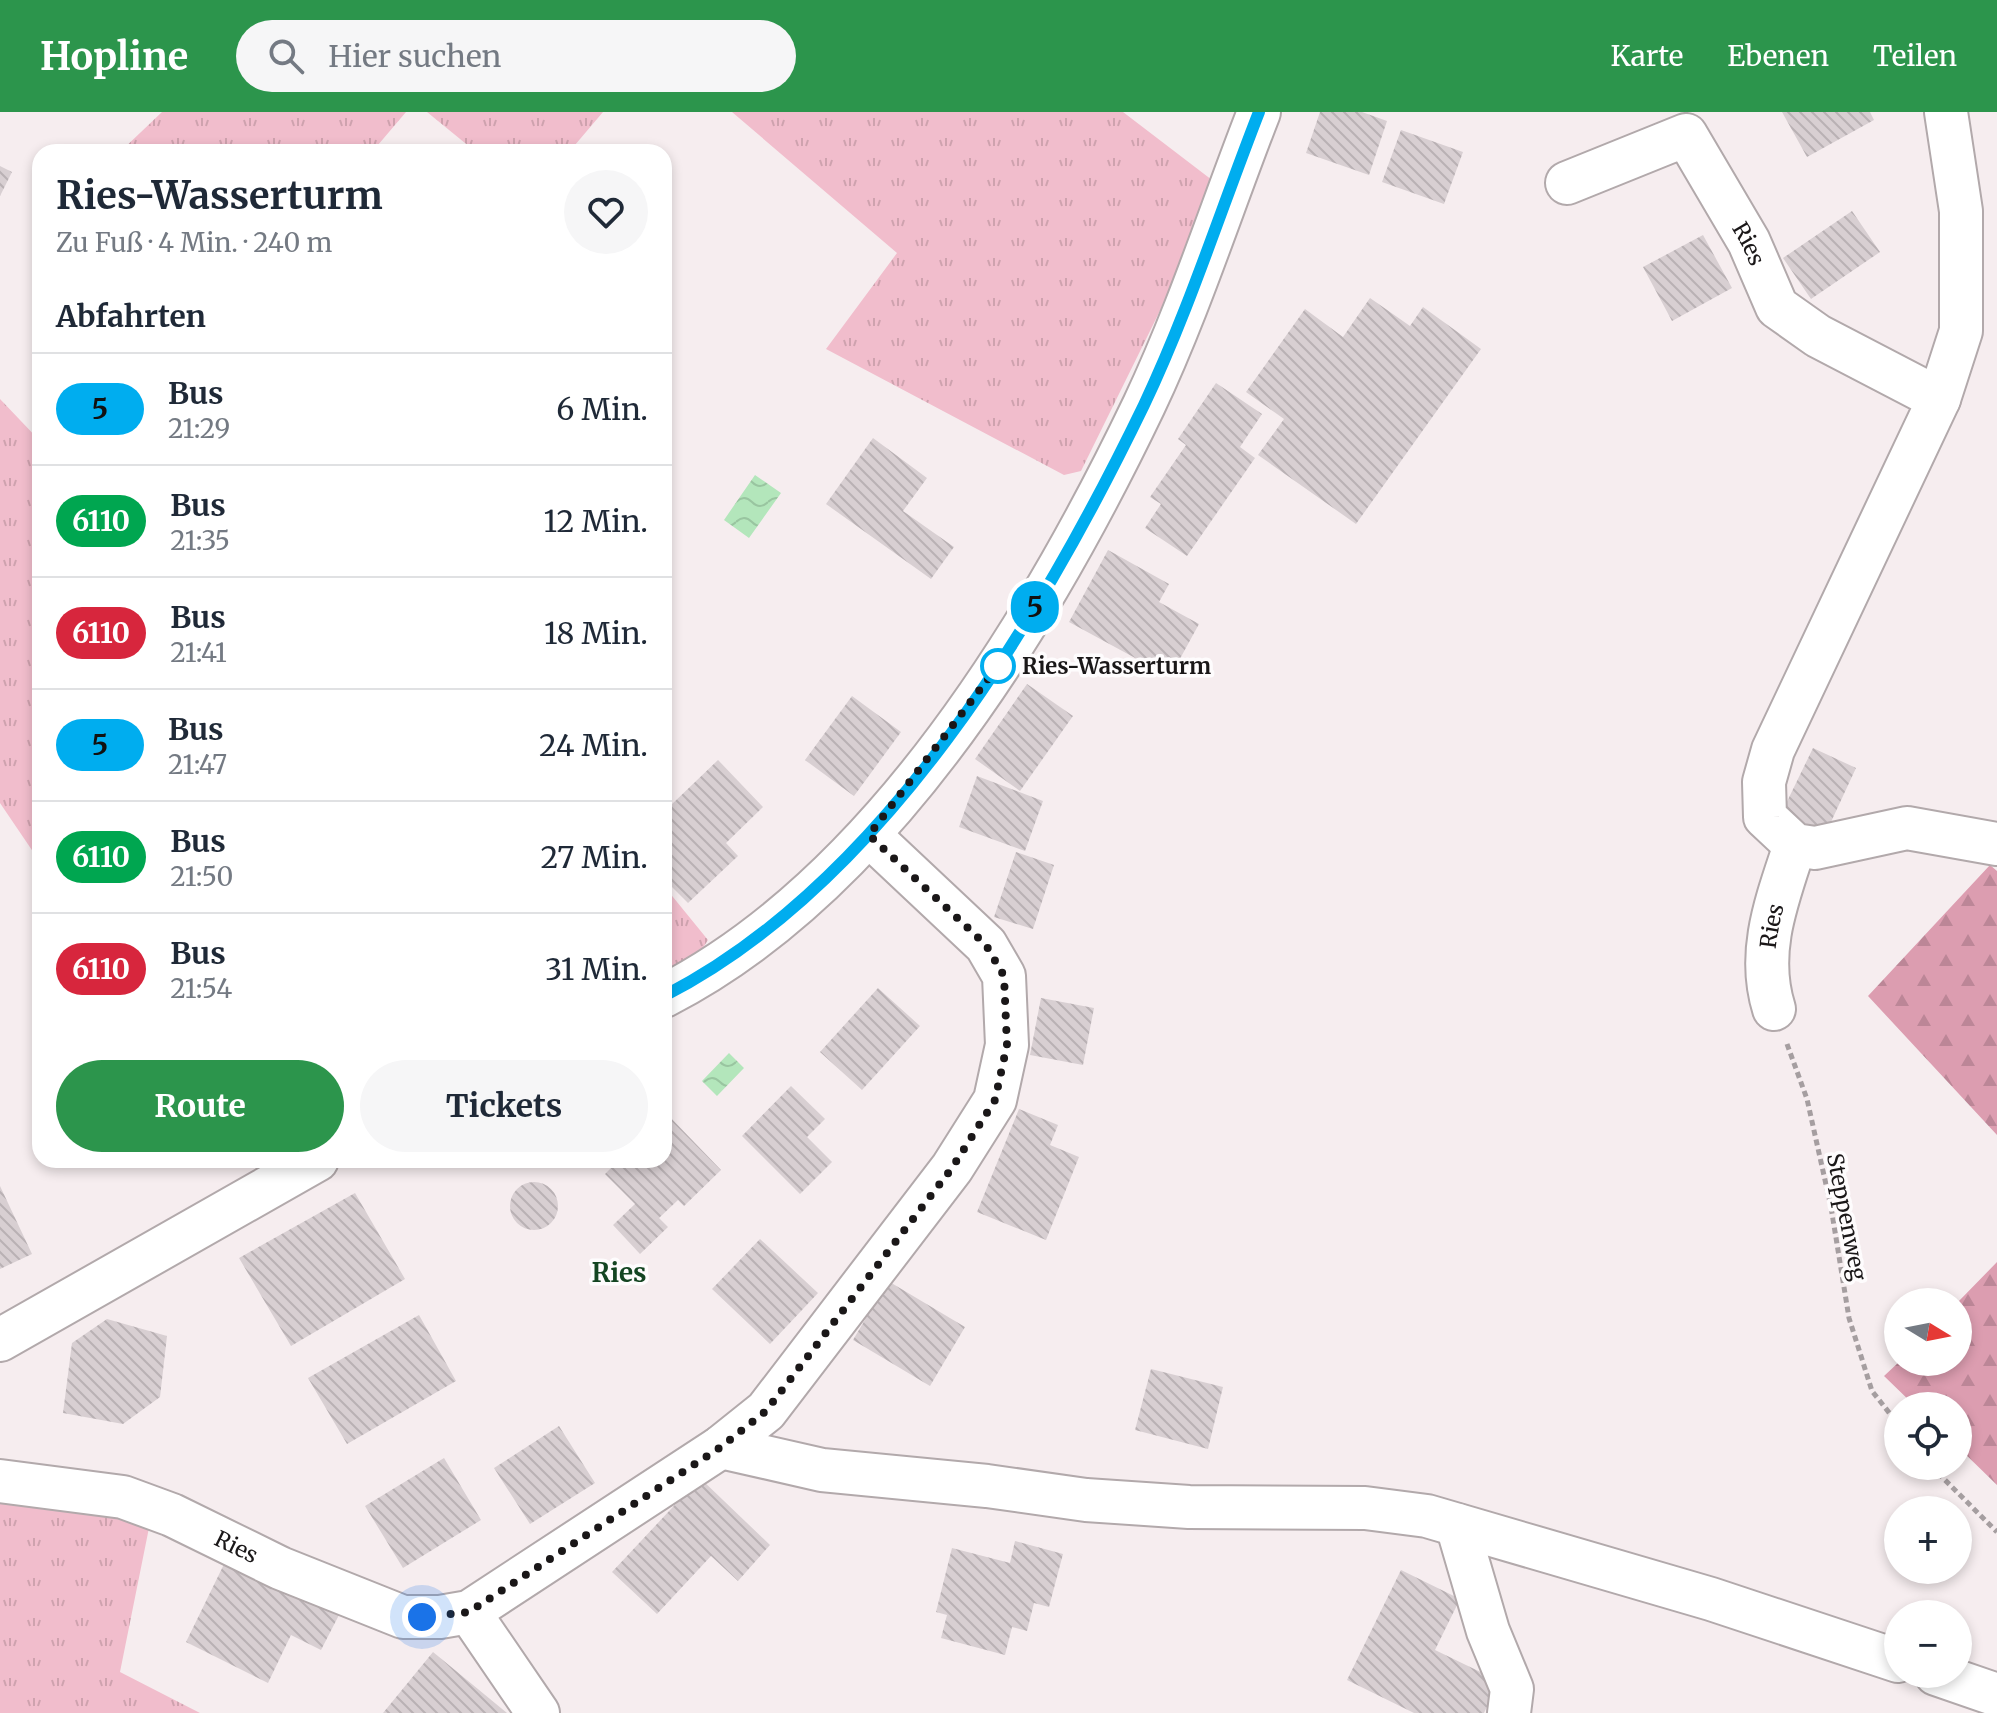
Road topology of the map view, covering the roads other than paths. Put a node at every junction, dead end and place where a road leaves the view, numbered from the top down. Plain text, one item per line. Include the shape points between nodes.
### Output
1 (1259, 112) edge
2 (1946, 112) edge
3 (1567, 183) dead end
4 (1939, 399) junction
5 (869, 835) junction
6 (1997, 844) edge
7 (1795, 845) junction
8 (672, 991) edge
9 (1774, 1009) road end
10 (303, 1168) edge
11 (0, 1340) edge
12 (721, 1447) junction
13 (0, 1481) edge
14 (1457, 1525) junction
15 (469, 1612) junction
16 (1884, 1656) edge
17 (1972, 1686) edge
18 (1997, 1695) edge
19 (538, 1713) edge
20 (1509, 1713) edge

1 - 5 street via 1144,404 1050,582 949,734
2 - 4 street via 1961,211 1961,331
3 - 4 street, Ries via 1686,135 1749,242 1777,307 1818,336
4 - 7 street via 1773,750 1764,782 1765,817
5 - 8 street via 756,938
5 - 12 street, Ries via 986,945 1004,976 1007,1045 995,1100 952,1168 766,1411
6 - 7 street via 1907,828 1815,848
7 - 9 street, Ries via 1767,950 1765,974
10 - 11 street
12 - 14 street via 822,1470 1086,1500 1189,1507 1365,1508
12 - 15 street, Ries
13 - 15 street, Ries via 123,1497 403,1617
14 - 16 street
14 - 20 street via 1488,1631 1512,1689
15 - 19 street
17 - 18 street

